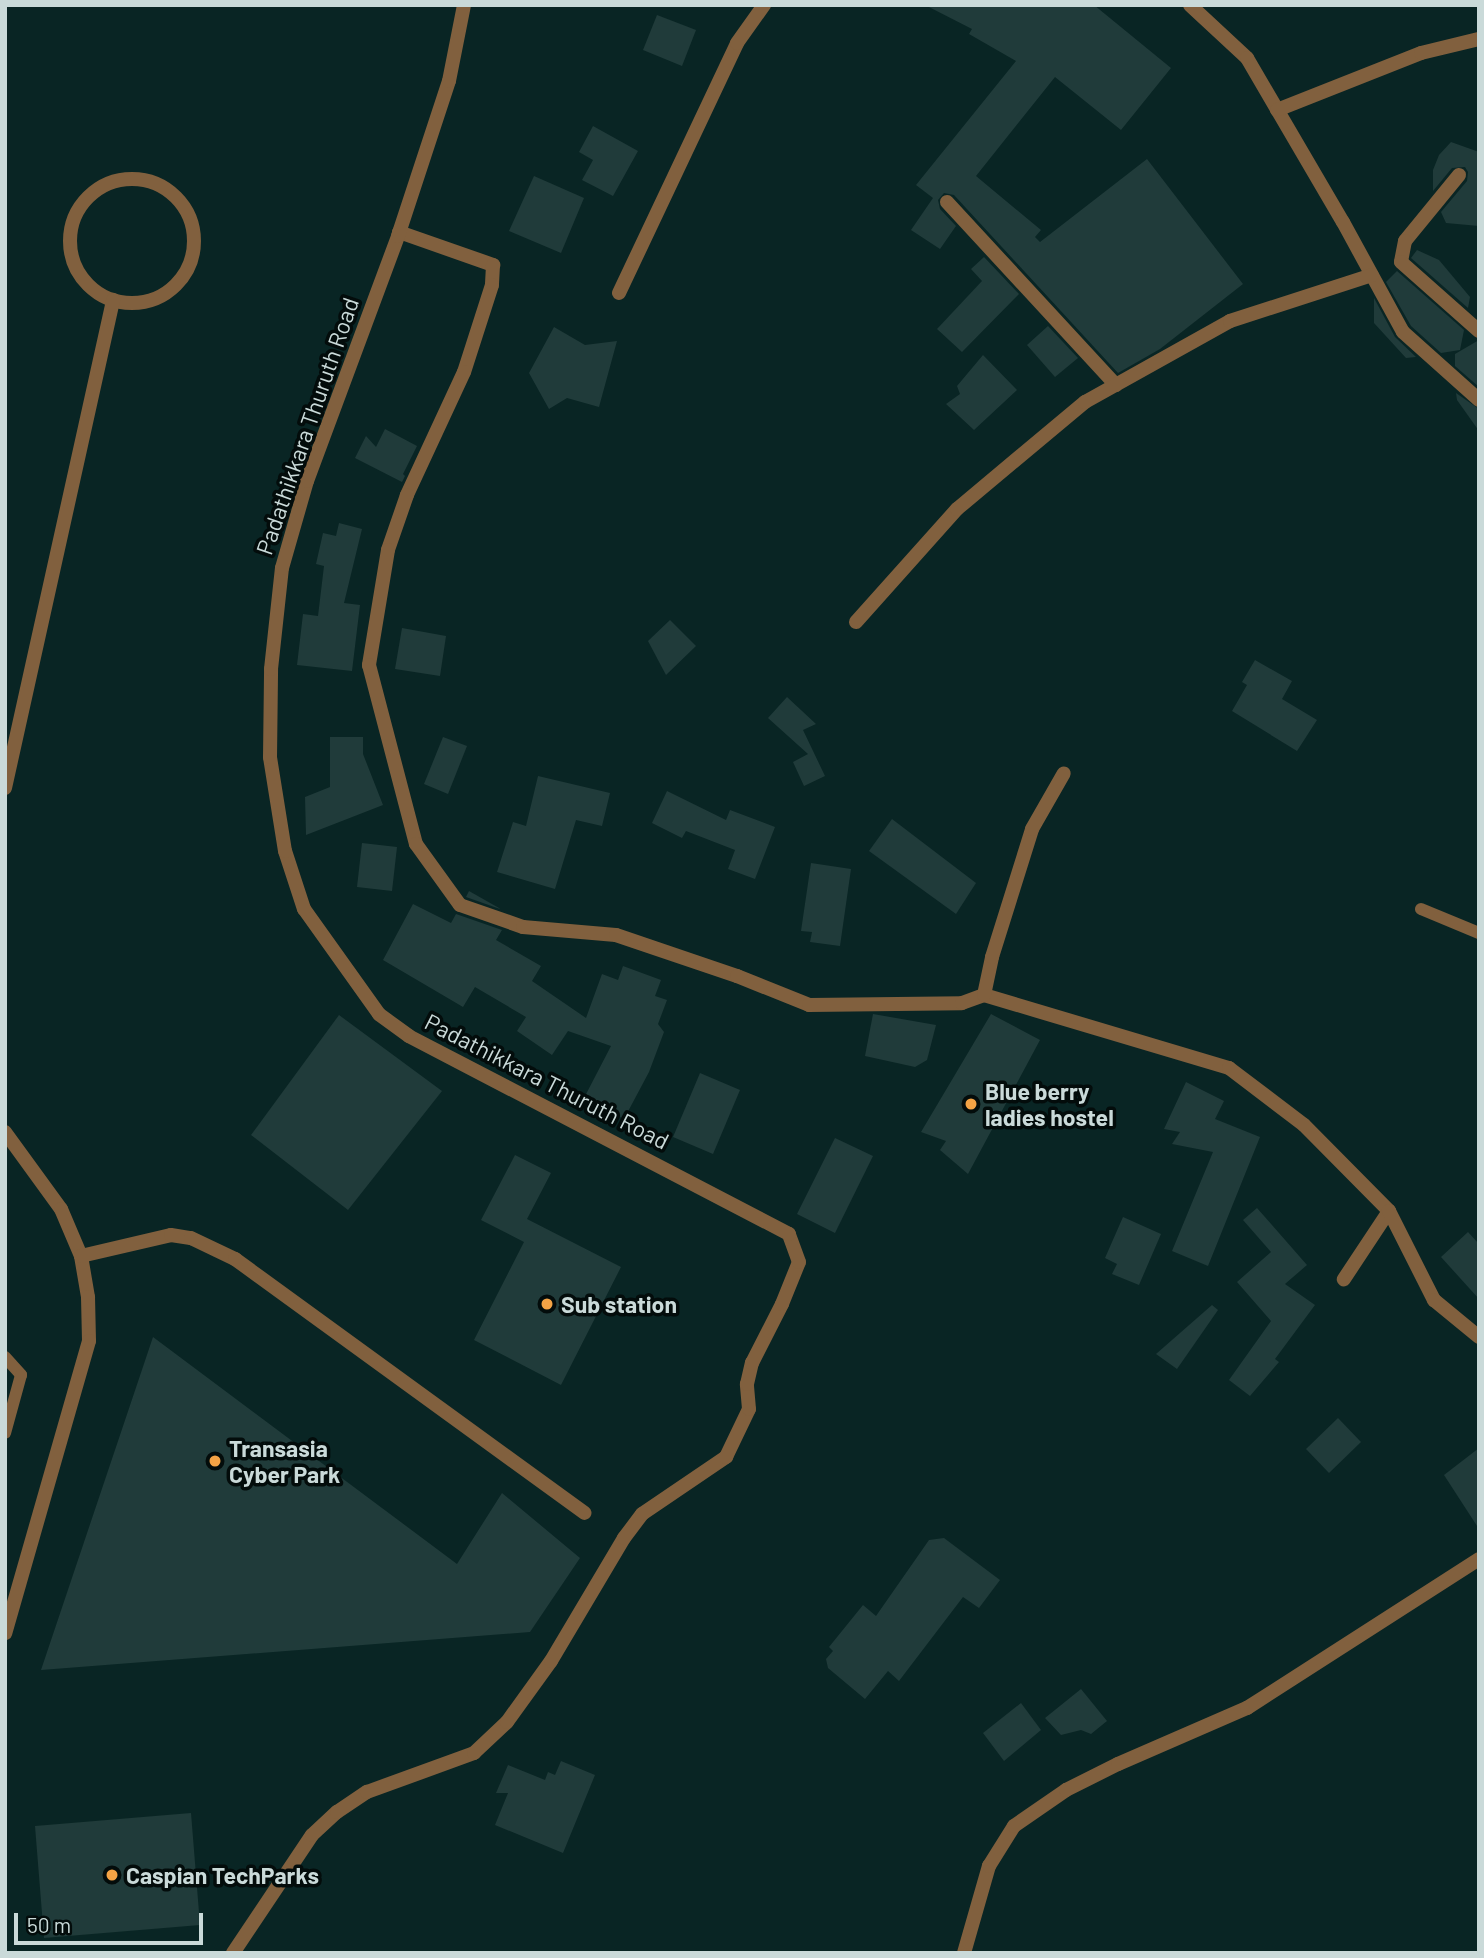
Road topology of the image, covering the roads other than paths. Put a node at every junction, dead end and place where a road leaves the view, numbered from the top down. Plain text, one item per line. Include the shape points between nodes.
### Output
1 (464, 5) edge
2 (764, 5) edge
3 (1190, 5) edge
4 (1479, 38) edge
5 (1278, 110) junction
6 (1459, 175) dead end
7 (947, 202) dead end
8 (399, 232) junction
9 (1372, 275) junction
10 (619, 293) dead end
11 (113, 300) junction
12 (1479, 331) edge
13 (1116, 385) junction
14 (1479, 400) edge
15 (856, 622) dead end
16 (1064, 773) dead end
17 (5, 788) edge
18 (1421, 909) dead end
19 (1479, 933) edge
20 (984, 995) junction
21 (5, 1132) edge
22 (1388, 1211) junction
23 (81, 1256) junction
24 (1344, 1279) dead end
25 (1479, 1337) edge
26 (5, 1357) edge
27 (5, 1433) edge
28 (584, 1513) dead end
29 (1479, 1559) edge
30 (5, 1633) edge
31 (233, 1953) edge
32 (964, 1953) edge

1 - 8 street, Padathikkara Thuruth Road via 449,81
2 - 10 street via 737,43
3 - 5 street via 1247,58
4 - 5 street via 1421,53
5 - 9 street
6 - 12 street via 1405,241 1401,262
7 - 13 street
8 - 20 street via 492,265 492,285 464,372 412,484 388,550 369,665 416,844 460,905 523,928 616,935 809,1005 962,1003
8 - 31 street, Padathikkara Thuruth Road via 329,418 282,568 271,668 270,757 285,851 304,909 379,1014 409,1035 789,1234 799,1262 752,1363 748,1409 726,1457 642,1514 551,1661 507,1722 474,1753 367,1791 337,1812 312,1835
9 - 13 street via 1230,321
9 - 14 street via 1403,332
11 - 11 street via 91,289 76,269 70,246 72,221 85,200 104,185 127,178 151,181 173,192 188,212 195,235 192,260 180,282 160,297 137,304
11 - 17 street
13 - 15 street via 1085,402 957,509
16 - 20 street via 1032,829
18 - 19 lane
20 - 22 street via 1229,1068 1304,1125
21 - 23 street via 61,1209
22 - 24 street
22 - 25 street via 1434,1300
23 - 28 street via 171,1235 191,1238 235,1259
23 - 30 street via 89,1341
26 - 27 lane via 22,1375
29 - 32 street via 1247,1708 1076,1785 1014,1826 989,1866

